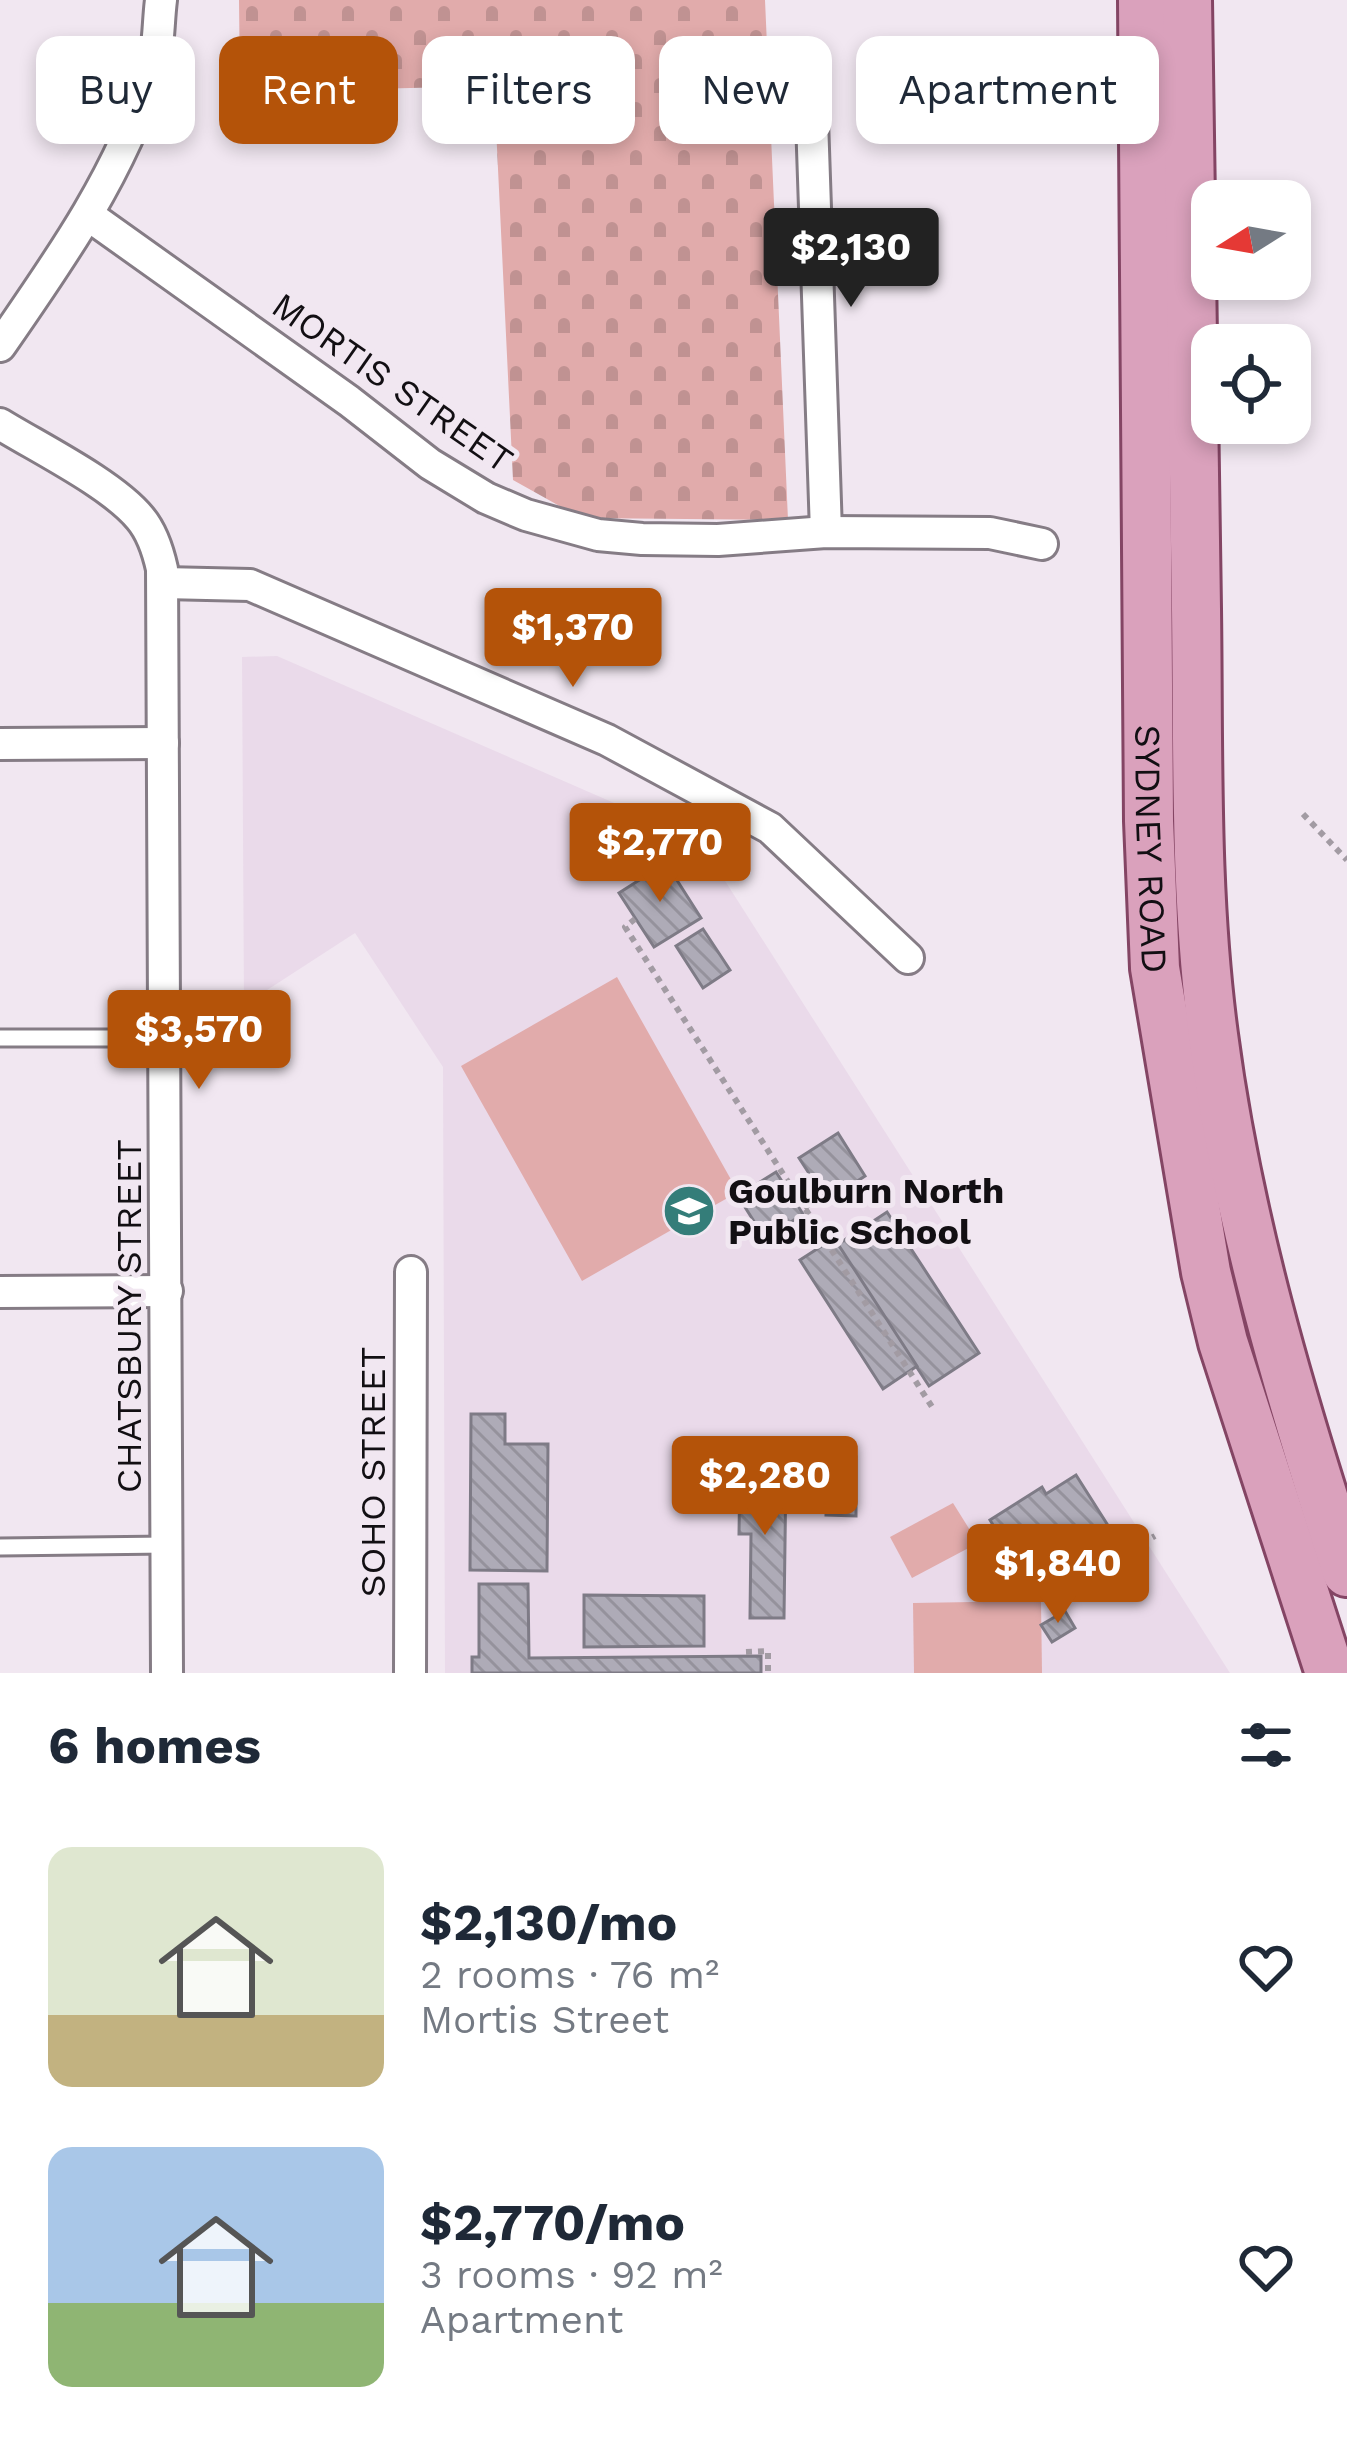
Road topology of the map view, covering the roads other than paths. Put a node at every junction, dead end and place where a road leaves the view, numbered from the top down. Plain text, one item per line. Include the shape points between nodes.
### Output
1 (161, 0) edge
2 (1143, 0) edge
3 (1187, 0) edge
4 (813, 144) edge
5 (88, 215) junction
6 (0, 346) edge
7 (0, 424) edge
8 (826, 532) junction
9 (1042, 544) dead end
10 (164, 583) junction
11 (163, 743) junction
12 (0, 744) edge
13 (908, 958) dead end
14 (0, 1038) edge
15 (166, 1038) junction
16 (411, 1272) dead end
17 (166, 1291) junction
18 (0, 1292) edge
19 (168, 1545) junction
20 (0, 1547) edge
21 (1347, 1572) edge
22 (167, 1673) edge
23 (410, 1673) edge
24 (1330, 1673) edge

1 - 5 street via 154,69
2 - 24 main road, SYDNEY ROAD via 1155,968 1223,1342
3 - 21 main road, SYDNEY ROAD via 1199,854 1213,1034 1288,1386
4 - 8 street
5 - 6 street
5 - 8 street, MORTIS STREET via 486,498 598,536 705,541
7 - 10 street, CHATSBURY STREET via 139,517
8 - 9 street, MORTIS STREET via 991,533
10 - 11 street, CHATSBURY STREET
10 - 13 street via 250,585 607,740 770,827
11 - 12 street
11 - 15 street, CHATSBURY STREET
14 - 15 lane
15 - 17 street, CHATSBURY STREET
16 - 23 street, SOHO STREET
17 - 18 street
17 - 19 street, CHATSBURY STREET
19 - 20 lane
19 - 22 street, CHATSBURY STREET

